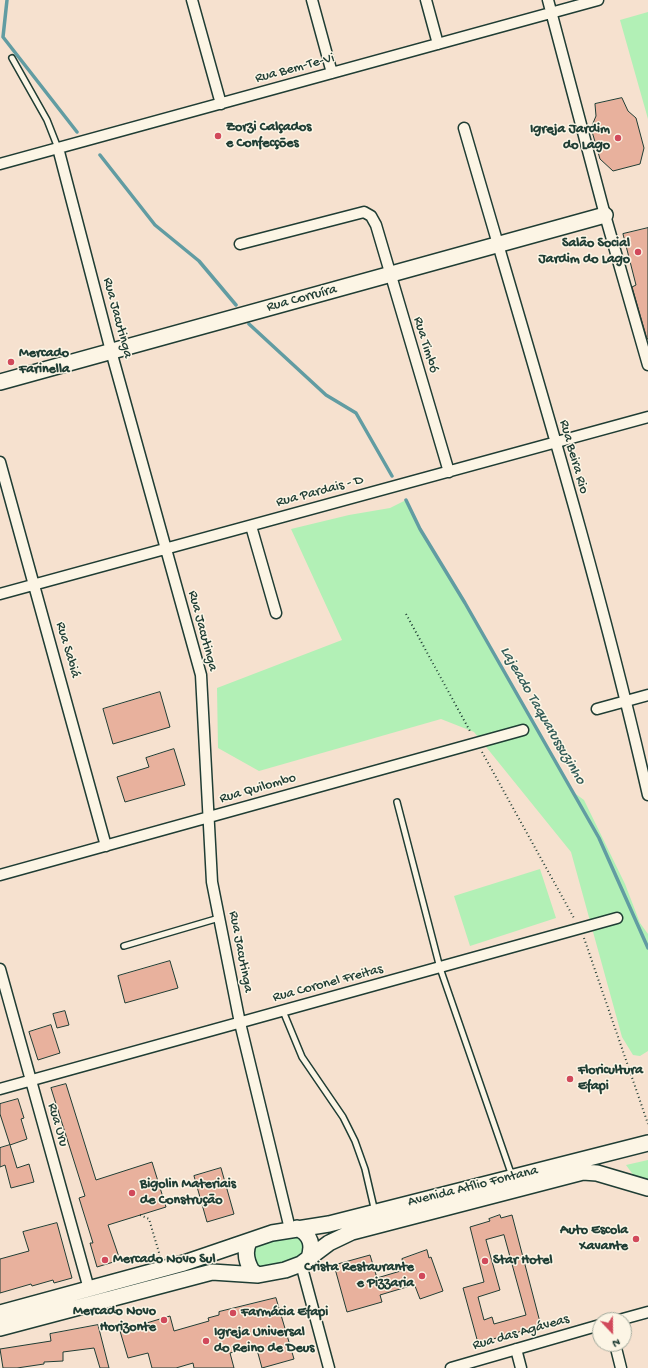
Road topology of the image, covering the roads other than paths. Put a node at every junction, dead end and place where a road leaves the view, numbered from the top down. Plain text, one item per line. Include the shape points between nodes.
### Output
1 (192, 0) edge
2 (312, 0) edge
3 (426, 0) edge
4 (548, 0) edge
5 (598, 0) edge
6 (551, 12) junction
7 (438, 44) junction
8 (12, 58) dead end
9 (332, 73) junction
10 (221, 104) junction
11 (464, 128) dead end
12 (58, 148) junction
13 (0, 164) edge
14 (605, 215) junction
15 (240, 244) dead end
16 (498, 245) junction
17 (389, 275) junction
18 (111, 351) junction
19 (648, 365) edge
20 (0, 382) edge
21 (648, 418) edge
22 (555, 443) junction
23 (0, 462) edge
24 (449, 472) junction
25 (251, 526) junction
26 (165, 550) junction
27 (33, 585) junction
28 (0, 594) edge
29 (276, 613) dead end
30 (648, 695) edge
31 (627, 701) junction
32 (597, 709) dead end
33 (523, 730) dead end
34 (648, 795) edge
35 (397, 802) dead end
36 (208, 817) junction
37 (106, 846) junction
38 (0, 875) edge
39 (219, 918) junction
40 (617, 918) dead end
41 (124, 946) dead end
42 (440, 968) junction
43 (0, 969) edge
44 (283, 1011) junction
45 (240, 1023) junction
46 (30, 1081) junction
47 (0, 1089) edge
48 (648, 1143) edge
49 (513, 1177) junction
50 (648, 1188) edge
51 (375, 1212) junction
52 (294, 1228) junction
53 (250, 1242) junction
54 (304, 1262) junction
55 (258, 1275) junction
56 (89, 1289) junction
57 (648, 1312) edge
58 (0, 1313) edge
59 (632, 1316) edge
60 (592, 1327) edge
61 (0, 1328) edge
62 (516, 1349) junction
63 (617, 1352) edge
64 (329, 1368) edge
65 (450, 1368) edge
66 (521, 1368) edge
67 (621, 1368) edge

1 - 10 street
2 - 9 street
3 - 7 street
4 - 6 street
5 - 6 street, Rua Bem-Te-Vi
6 - 7 street, Rua Bem-Te-Vi
6 - 14 street
7 - 9 street, Rua Bem-Te-Vi
8 - 12 lane, Rua Jacutinga via 47,120
9 - 10 street, Rua Bem-Te-Vi
10 - 12 street, Rua Bem-Te-Vi
11 - 16 street, Rua Beira Rio
12 - 13 street, Rua Bem-Te-Vi
12 - 18 street, Rua Jacutinga
14 - 16 main road, Rua Corruíra
14 - 19 street
15 - 17 street, Rua Timbó via 364,212 371,216 376,225
16 - 17 main road, Rua Corruíra
16 - 22 street, Rua Beira Rio
17 - 18 main road, Rua Corruíra
17 - 24 street, Rua Timbó
18 - 20 main road, Rua Corruíra
18 - 26 street, Rua Jacutinga
21 - 22 street, Rua Pardais - D
22 - 24 street, Rua Pardais - D
22 - 31 street, Rua Beira Rio
23 - 27 street, Rua Sabiá
24 - 25 street, Rua Pardais - D
25 - 26 street, Rua Pardais - D
25 - 29 street
26 - 27 street, Rua Pardais - D
26 - 36 street, Rua Jacutinga via 201,675
27 - 28 street, Rua Pardais - D
27 - 37 street, Rua Sabiá
30 - 31 street
31 - 32 street
31 - 34 street, Rua Beira Rio
33 - 36 street, Rua Quilombo
35 - 42 lane
36 - 37 street, Rua Quilombo
36 - 39 street, Rua Jacutinga via 212,882
37 - 38 street, Rua Quilombo
39 - 41 lane
39 - 45 street, Rua Jacutinga
40 - 42 street, Rua Coronel Freitas
42 - 44 street, Rua Coronel Freitas
42 - 49 lane
43 - 46 street, Rua Uru
44 - 45 street, Rua Coronel Freitas
44 - 51 lane via 302,1057 343,1117 355,1141 365,1169
45 - 46 street, Rua Coronel Freitas
45 - 52 street, Rua Jacutinga
46 - 47 street, Rua Coronel Freitas
46 - 56 street, Rua Uru
48 - 49 main road, Avenida Atílio Fontana
49 - 51 main road, Avenida Atílio Fontana
50 - 54 main road, Avenida Atílio Fontana via 597,1173 583,1172 352,1232 329,1243
51 - 52 main road, Avenida Atílio Fontana via 329,1224
52 - 53 main road via 258,1237
52 - 54 main road via 303,1231 309,1238 311,1246
53 - 55 main road via 245,1249 246,1255 252,1272
53 - 56 main road
54 - 55 main road via 285,1270
54 - 64 street
55 - 61 main road via 212,1272
56 - 58 main road
57 - 59 street
60 - 62 street, Rua das Agáveas
62 - 65 street, Rua das Agáveas
62 - 66 street
63 - 67 street

